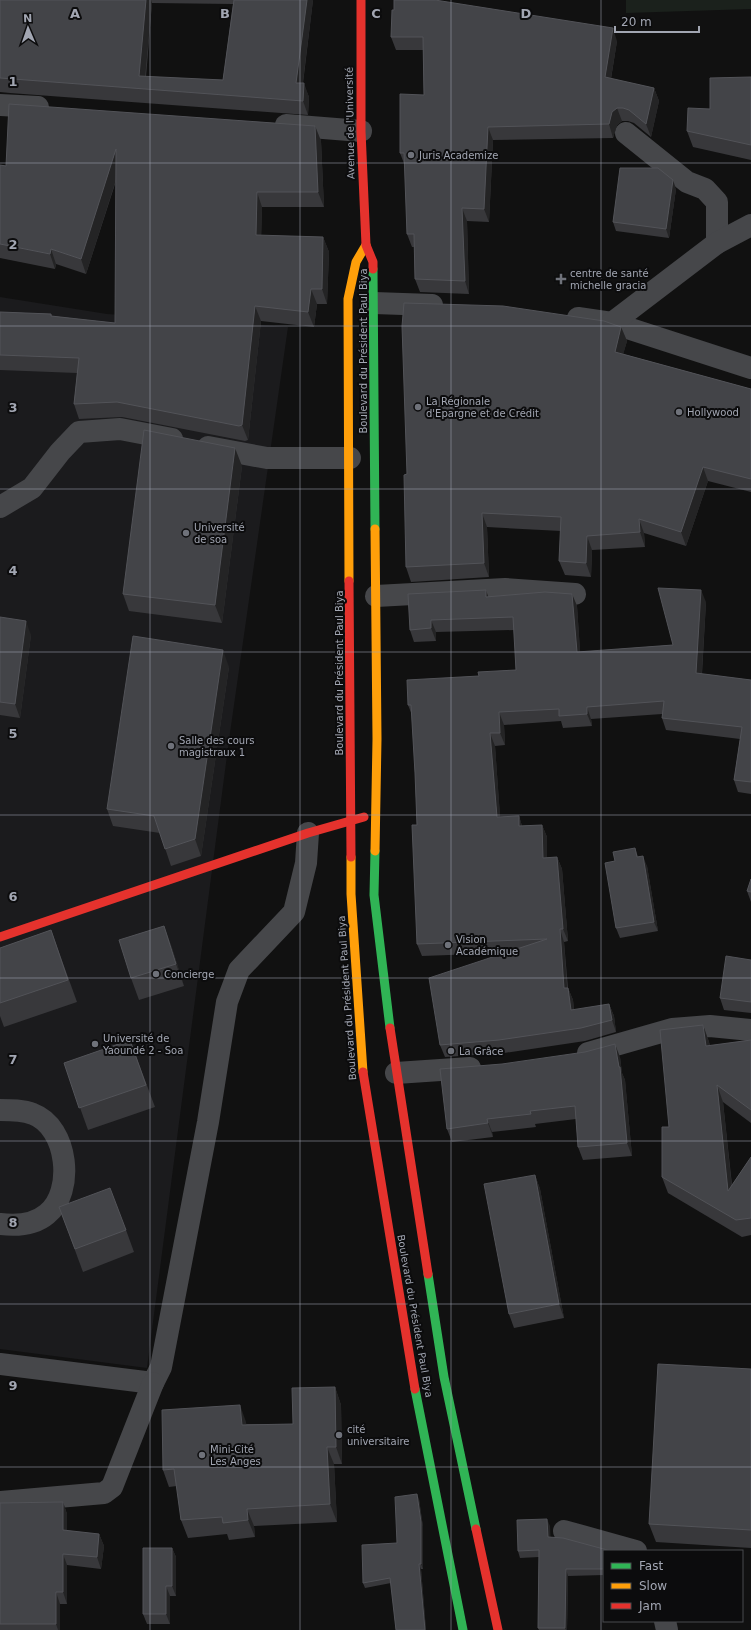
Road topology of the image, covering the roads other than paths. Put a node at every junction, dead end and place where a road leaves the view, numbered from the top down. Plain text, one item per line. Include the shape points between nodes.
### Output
1 (361, 0) edge
2 (0, 104) edge
3 (55, 108) edge
4 (266, 124) edge
5 (360, 131) junction
6 (626, 133) dead end
7 (751, 225) edge
8 (717, 243) junction
9 (366, 245) junction
10 (374, 303) junction
11 (453, 306) edge
12 (561, 316) edge
13 (612, 323) junction
14 (751, 368) edge
15 (350, 458) junction
16 (0, 507) edge
17 (575, 594) dead end
18 (376, 596) junction
19 (376, 813) junction
20 (350, 821) junction
21 (308, 833) junction
22 (0, 937) edge
23 (751, 1030) edge
24 (565, 1056) edge
25 (489, 1066) edge
26 (396, 1073) junction
27 (0, 1110) edge
28 (0, 1224) edge
29 (0, 1364) edge
30 (153, 1383) junction
31 (0, 1502) edge
32 (564, 1531) dead end
33 (632, 1550) edge
34 (463, 1630) edge
35 (498, 1630) edge

1 - 5 main road, Avenue de l'Université
2 - 3 street
4 - 5 street
5 - 9 main road, Avenue de l'Université
6 - 8 street via 687,182 705,189 717,202
7 - 8 street
8 - 13 street
9 - 10 main road, Boulevard du Président Paul Biya via 374,262
9 - 15 main road, Boulevard du Président Paul Biya via 356,262 348,299
10 - 11 street
10 - 18 main road, Boulevard du Président Paul Biya
12 - 13 street
13 - 14 street
15 - 16 street via 267,458 120,429 79,432 32,488
15 - 20 main road, Boulevard du Président Paul Biya
17 - 18 street via 505,589
18 - 19 main road, Boulevard du Président Paul Biya
19 - 20 main road
19 - 26 main road, Boulevard du Président Paul Biya via 374,895
20 - 21 main road
20 - 34 main road, Boulevard du Président Paul Biya via 351,894 362,1068 414,1382
21 - 22 main road
21 - 30 street via 306,863 294,912 239,970 227,1002 206,1137 161,1367
23 - 24 street via 710,1026 672,1029 588,1053
25 - 26 street
26 - 35 main road, Boulevard du Président Paul Biya via 444,1377
27 - 28 street via 34,1114 50,1126 57,1135 62,1149 63,1187 58,1200 47,1214 27,1224
29 - 30 street
30 - 31 street via 109,1491
32 - 33 street

